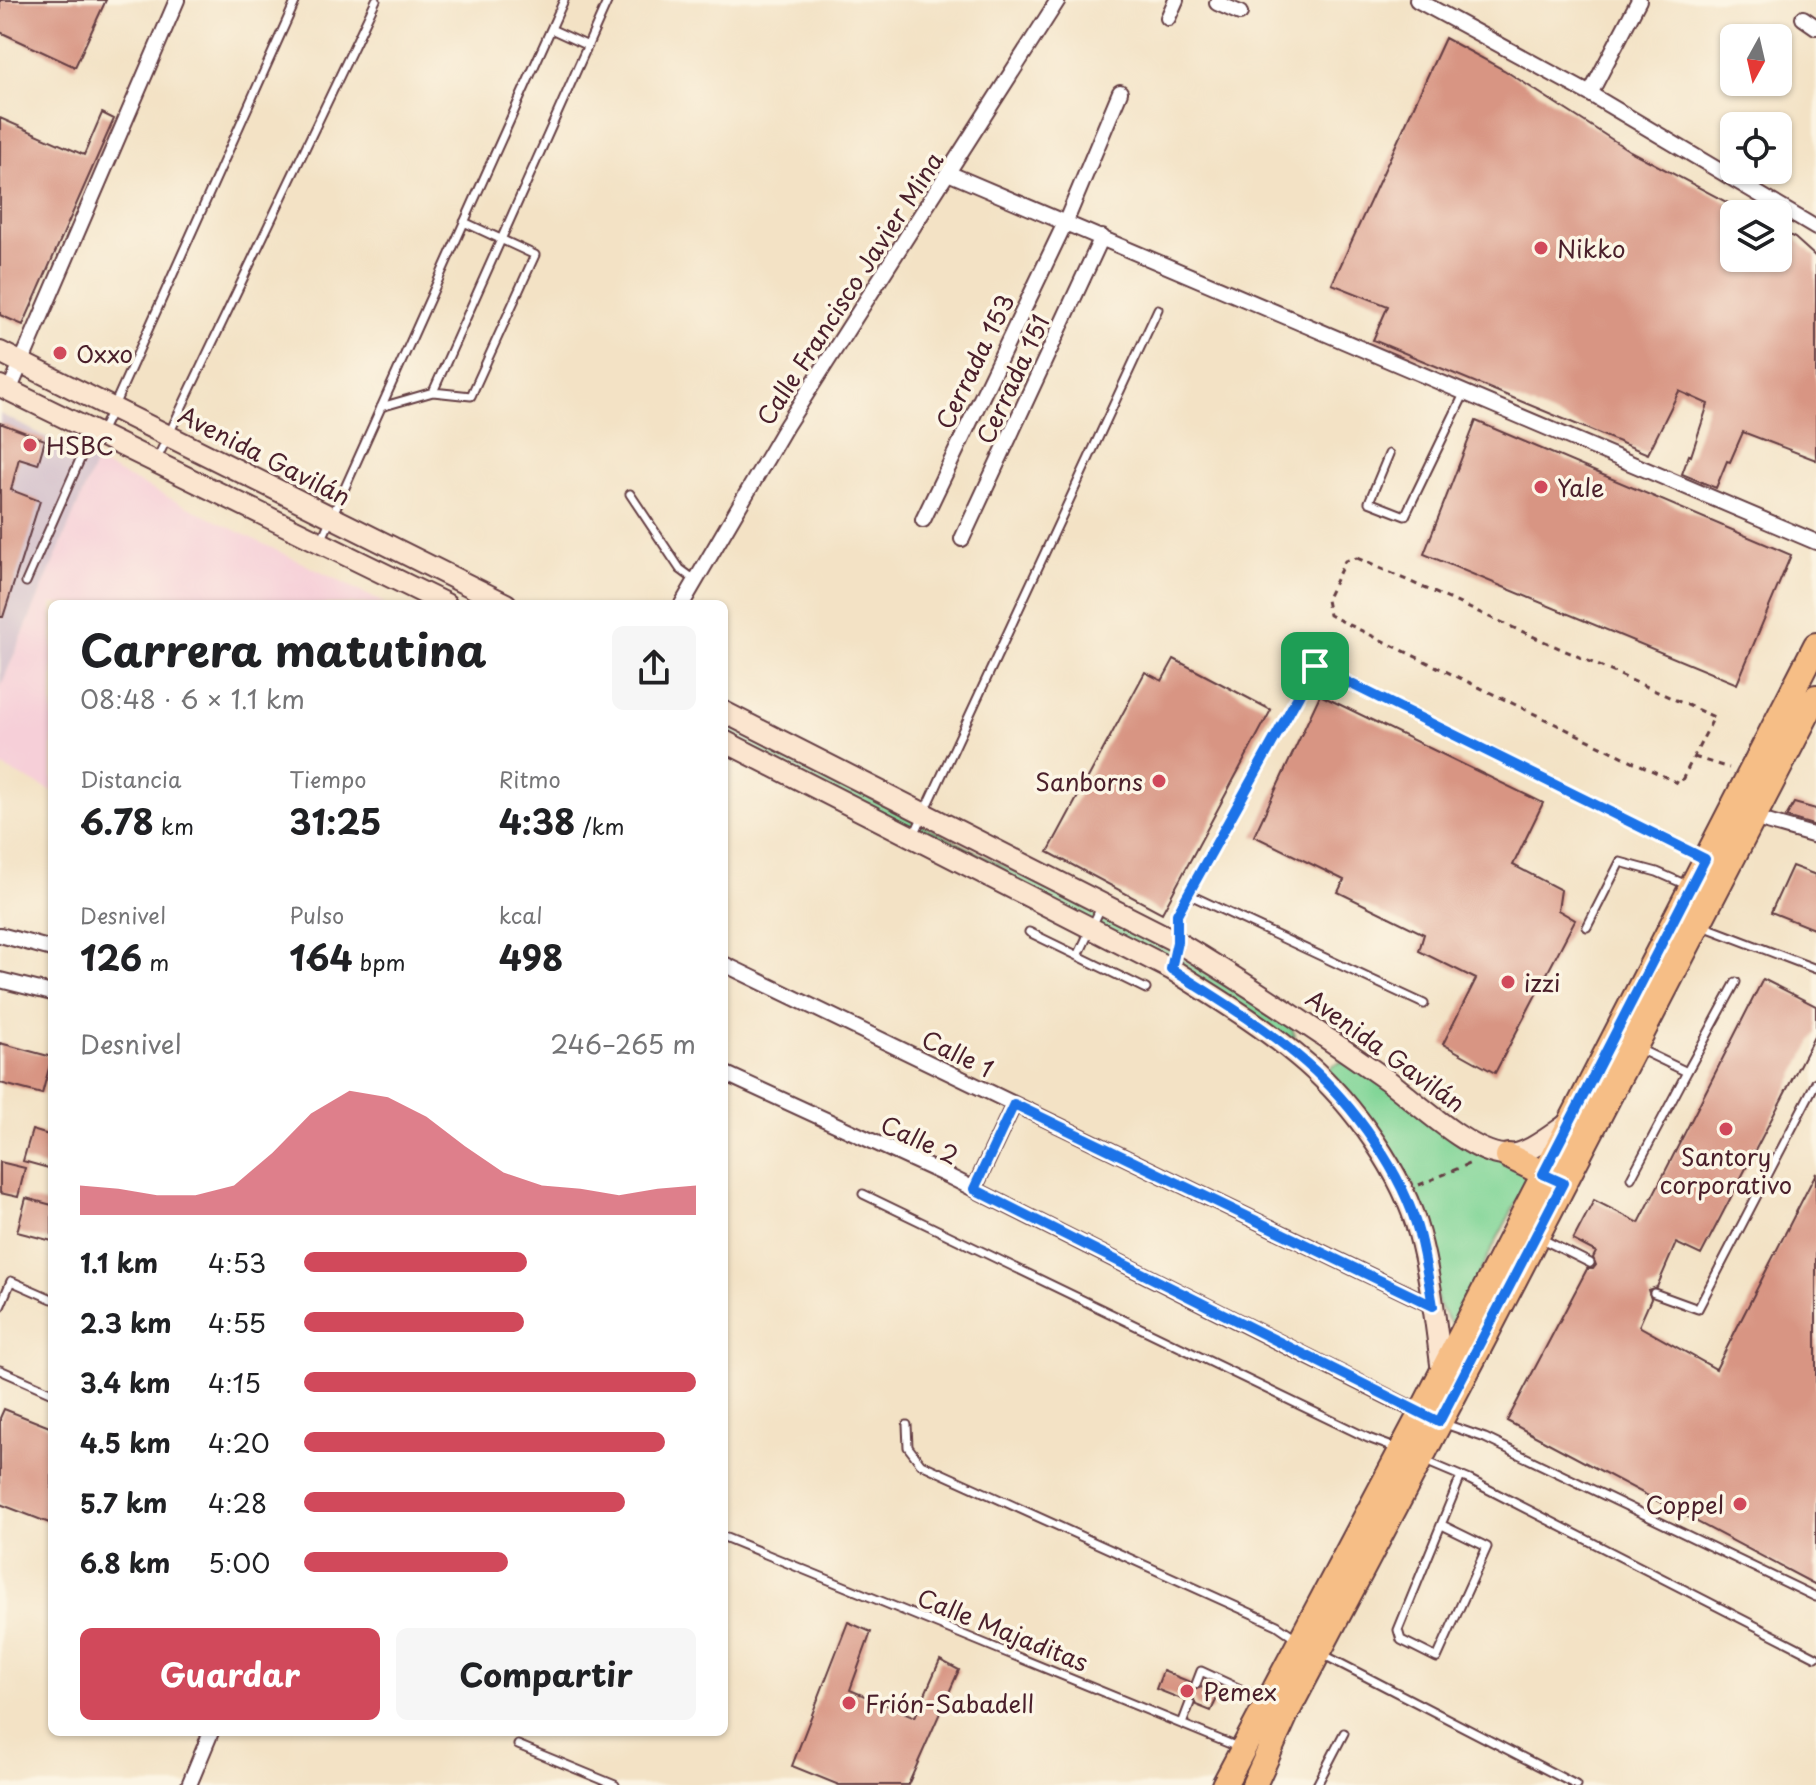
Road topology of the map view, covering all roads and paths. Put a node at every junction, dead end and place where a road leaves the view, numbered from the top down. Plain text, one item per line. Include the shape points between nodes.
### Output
1 (177, 0) edge
2 (296, 0) edge
3 (376, 0) edge
4 (564, 0) edge
5 (608, 0) edge
6 (1058, 0) edge
7 (1176, 0) edge
8 (1218, 0) edge
9 (1417, 0) edge
10 (1639, 0) edge
11 (1240, 13) dead end
12 (1168, 18) dead end
13 (551, 29) junction
14 (588, 46) junction
15 (1120, 92) dead end
16 (1590, 94) junction
17 (948, 173) junction
18 (1066, 221) junction
19 (464, 222) junction
20 (1816, 228) edge
21 (1102, 237) junction
22 (502, 240) junction
23 (1158, 309) dead end
24 (0, 352) edge
25 (22, 363) junction
26 (4, 389) edge
27 (433, 392) junction
28 (1465, 392) junction
29 (381, 407) junction
30 (113, 408) junction
31 (100, 434) junction
32 (169, 435) junction
33 (1389, 454) dead end
34 (156, 461) junction
35 (630, 494) dead end
36 (333, 518) junction
37 (923, 520) dead end
38 (962, 539) dead end
39 (1816, 542) edge
40 (321, 543) junction
41 (695, 580) junction
42 (26, 582) dead end
43 (438, 600) edge
44 (498, 600) edge
45 (684, 600) edge
46 (1816, 645) edge
47 (1816, 697) edge
48 (728, 714) edge
49 (728, 743) edge
50 (1694, 757) junction
51 (1760, 778) junction
52 (925, 812) junction
53 (1753, 818) junction
54 (1816, 836) edge
55 (913, 837) junction
56 (1705, 859) junction
57 (1691, 887) junction
58 (1188, 894) junction
59 (1103, 903) junction
60 (1698, 924) junction
61 (1587, 927) dead end
62 (1091, 928) junction
63 (1029, 932) dead end
64 (0, 935) edge
65 (1177, 942) junction
66 (48, 948) edge
67 (1078, 956) junction
68 (728, 966) edge
69 (1171, 969) junction
70 (1816, 969) edge
71 (0, 980) edge
72 (1241, 980) junction
73 (1736, 982) dead end
74 (1146, 989) dead end
75 (48, 992) edge
76 (1226, 1004) junction
77 (1424, 1004) dead end
78 (1325, 1038) junction
79 (1634, 1046) junction
80 (1306, 1063) junction
81 (1687, 1072) junction
82 (728, 1075) edge
83 (1816, 1082) edge
84 (1014, 1104) junction
85 (1569, 1123) junction
86 (1501, 1155) junction
87 (1553, 1178) junction
88 (1631, 1178) dead end
89 (974, 1189) junction
90 (1403, 1193) junction
91 (863, 1194) dead end
92 (1536, 1236) junction
93 (1590, 1263) dead end
94 (1654, 1293) dead end
95 (48, 1297) edge
96 (1433, 1306) junction
97 (0, 1307) edge
98 (1469, 1343) junction
99 (0, 1370) edge
100 (1442, 1372) junction
101 (48, 1391) edge
102 (1430, 1418) junction
103 (907, 1425) dead end
104 (1410, 1455) junction
105 (1461, 1476) junction
106 (1442, 1525) junction
107 (728, 1539) edge
108 (1816, 1597) edge
109 (1309, 1646) junction
110 (1816, 1657) edge
111 (1196, 1684) dead end
112 (1190, 1703) dead end
113 (1278, 1707) junction
114 (1182, 1724) junction
115 (1344, 1733) dead end
116 (209, 1736) edge
117 (518, 1745) dead end
118 (1243, 1749) junction
119 (1267, 1760) junction
120 (189, 1785) edge
121 (615, 1785) edge
122 (1224, 1785) edge
123 (1254, 1785) edge
124 (1317, 1785) edge
125 (1576, 1785) edge

1 - 25 street
2 - 30 lane
3 - 32 lane
4 - 13 lane
5 - 14 lane
6 - 17 street, Calle Francisco Javier Mina
7 - 12 street
8 - 11 street
9 - 16 street
10 - 16 street
13 - 14 lane
13 - 19 lane
14 - 22 lane
15 - 18 street, Cerrada 153
16 - 20 street
17 - 18 street
17 - 41 street, Calle Francisco Javier Mina via 786,426
18 - 21 street
18 - 37 street, Cerrada 153
19 - 22 lane
19 - 29 lane
21 - 28 street
21 - 38 street, Cerrada 151
22 - 27 lane
22 - 27 lane via 535,255 471,396
23 - 52 lane
24 - 25 main road, Avenida Gavilán
25 - 26 street
25 - 30 main road, Avenida Gavilán
26 - 31 main road
27 - 29 lane
28 - 33 lane via 1405,516 1369,502
28 - 39 street
29 - 36 lane
30 - 31 lane
30 - 32 main road, Avenida Gavilán
31 - 34 main road
31 - 42 lane via 82,455
32 - 34 lane
32 - 36 main road, Avenida Gavilán
34 - 40 main road
35 - 41 lane via 680,569
36 - 40 lane
36 - 44 main road, Avenida Gavilán
40 - 43 main road
41 - 45 street, Calle Francisco Javier Mina
46 - 51 main road
47 - 51 main road
48 - 52 main road, Avenida Gavilán
49 - 55 main road
50 - 50 path via 1714,717 1357,558 1345,561 1326,600 1329,615 1680,784
50 - 51 path
51 - 53 main road
51 - 56 main road
52 - 55 lane
52 - 59 main road, Avenida Gavilán
53 - 54 street
53 - 60 main road
55 - 62 main road
56 - 57 main road
56 - 58 lane via 1315,666
57 - 61 lane via 1620,862
57 - 85 main road
58 - 65 lane via 1177,914
58 - 77 lane
59 - 62 lane
59 - 65 main road, Avenida Gavilán
60 - 70 lane
60 - 79 main road
62 - 67 lane
62 - 69 main road
63 - 67 lane
64 - 66 street
65 - 69 lane
65 - 72 main road, Avenida Gavilán
67 - 74 lane
68 - 84 street, Calle 1
69 - 76 main road
71 - 75 street
72 - 76 main road
72 - 78 main road, Avenida Gavilán
73 - 81 lane
76 - 80 main road
78 - 80 main road
78 - 86 main road, Avenida Gavilán via 1477,1148
79 - 81 lane
79 - 87 main road
80 - 90 main road via 1378,1148
81 - 88 lane
82 - 89 street, Calle 2
83 - 94 lane via 1698,1309
84 - 89 street
84 - 96 street, Calle 1
85 - 86 main road via 1532,1147
85 - 87 main road
86 - 87 main road
86 - 90 path
87 - 92 main road
87 - 98 main road
89 - 102 street, Calle 2
90 - 96 main road via 1419,1233
91 - 104 lane
92 - 93 lane
92 - 98 main road
95 - 97 lane via 11,1281
96 - 100 main road
98 - 100 main road
98 - 102 main road
99 - 101 lane
100 - 102 main road
102 - 104 main road
102 - 108 lane via 1485,1438
103 - 109 lane via 908,1447 921,1464 1277,1625
104 - 105 lane
104 - 109 main road
105 - 106 lane
105 - 110 lane
106 - 106 lane via 1487,1547 1437,1658 1401,1640 1398,1630
107 - 114 lane, Calle Majaditas
109 - 113 main road
109 - 125 lane
111 - 113 lane via 1201,1671
112 - 114 lane
113 - 118 main road
113 - 119 main road
114 - 118 lane, Calle Majaditas
115 - 124 lane
116 - 120 street
117 - 121 lane
118 - 119 lane, Calle Majaditas
118 - 122 main road
119 - 123 main road

